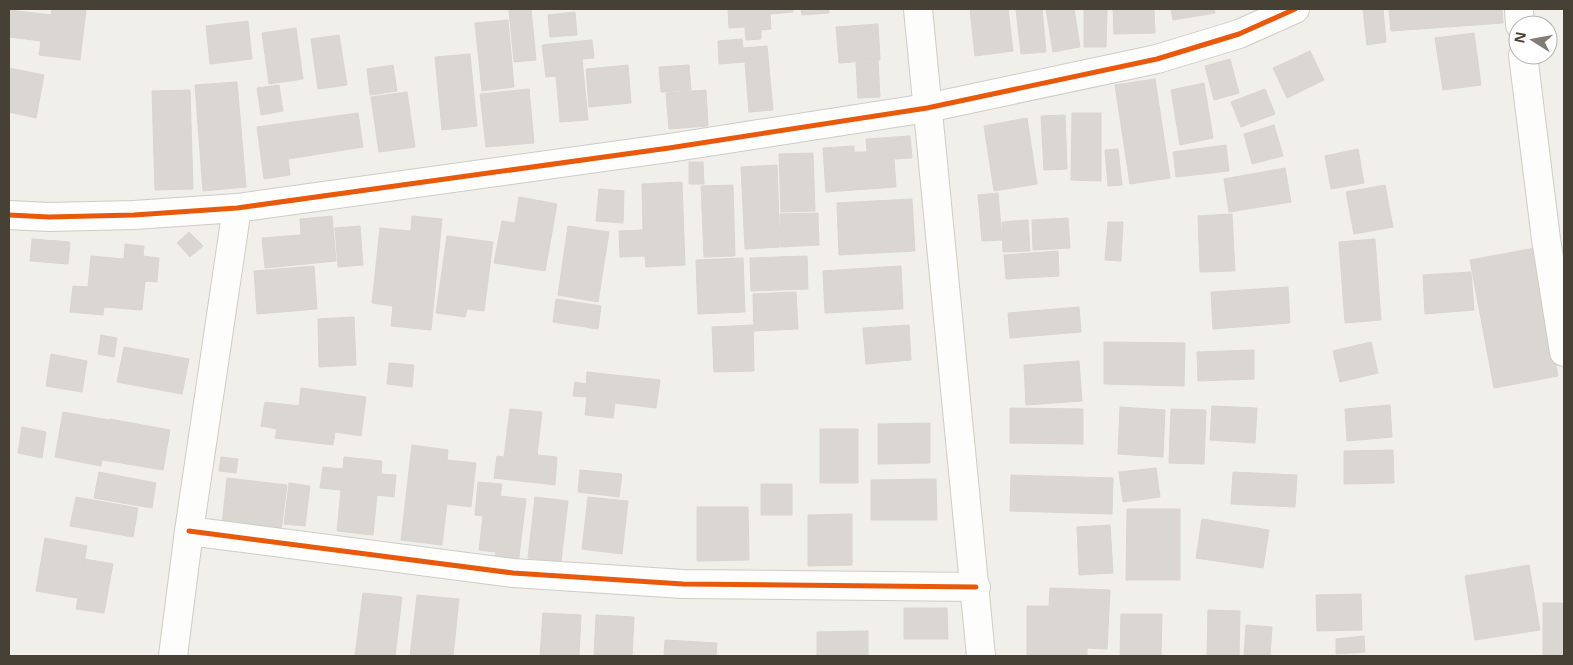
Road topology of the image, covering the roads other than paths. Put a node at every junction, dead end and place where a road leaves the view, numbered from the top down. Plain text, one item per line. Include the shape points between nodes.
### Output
1 (918, 9) edge
2 (1296, 9) edge
3 (1525, 65) edge
4 (927, 108) junction
5 (237, 208) junction
6 (9, 215) edge
7 (1555, 238) edge
8 (1564, 352) edge
9 (189, 531) junction
10 (976, 587) junction
11 (174, 656) edge
12 (982, 656) edge

1 - 4 street
2 - 4 street via 1239,34 1157,59
3 - 7 street
4 - 5 street
4 - 10 street
5 - 6 street via 134,215
5 - 9 street
7 - 8 street
9 - 10 street via 512,573 683,584
9 - 11 street
10 - 12 street

